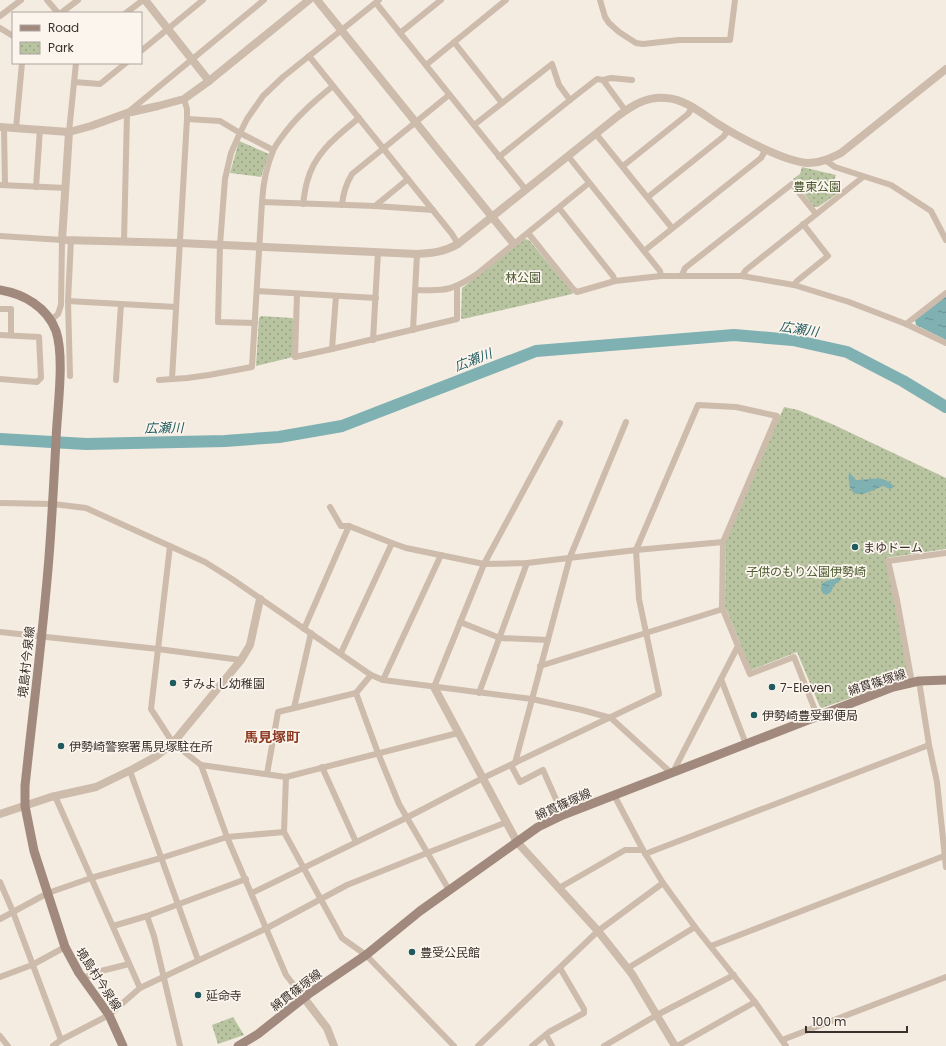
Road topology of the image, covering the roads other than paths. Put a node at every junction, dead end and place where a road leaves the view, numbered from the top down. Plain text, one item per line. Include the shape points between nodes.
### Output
1 (21, 0) edge
2 (47, 0) edge
3 (78, 0) edge
4 (144, 0) edge
5 (203, 0) edge
6 (264, 0) edge
7 (309, 0) edge
8 (317, 0) edge
9 (441, 0) edge
10 (506, 0) edge
11 (600, 0) edge
12 (735, 0) edge
13 (377, 1) edge
14 (57, 12) edge
15 (62, 12) edge
16 (127, 12) edge
17 (0, 16) edge
18 (0, 28) edge
19 (168, 29) junction
20 (342, 30) junction
21 (400, 33) junction
22 (12, 35) edge
23 (454, 42) junction
24 (142, 50) edge
25 (309, 56) junction
26 (192, 58) junction
27 (22, 64) edge
28 (76, 64) edge
29 (125, 64) edge
30 (426, 65) junction
31 (946, 69) edge
32 (602, 80) junction
33 (632, 80) dead end
34 (209, 81) junction
35 (74, 82) junction
36 (333, 86) junction
37 (449, 95) junction
38 (184, 99) junction
39 (570, 100) junction
40 (502, 103) junction
41 (692, 108) junction
42 (626, 110) junction
43 (127, 113) junction
44 (359, 118) junction
45 (187, 119) junction
46 (416, 122) junction
47 (474, 125) junction
48 (2, 127) edge
49 (16, 128) junction
50 (40, 129) junction
51 (728, 131) junction
52 (69, 132) junction
53 (240, 133) junction
54 (596, 134) junction
55 (384, 149) junction
56 (766, 149) junction
57 (273, 150) junction
58 (568, 156) junction
59 (499, 157) junction
60 (825, 160) junction
61 (623, 166) junction
62 (863, 177) junction
63 (408, 179) junction
64 (589, 183) junction
65 (2, 185) edge
66 (36, 187) junction
67 (66, 188) junction
68 (526, 190) junction
69 (648, 197) junction
70 (262, 202) junction
71 (303, 204) junction
72 (342, 205) junction
73 (375, 206) junction
74 (559, 208) junction
75 (433, 210) junction
76 (816, 214) junction
77 (493, 217) junction
78 (803, 224) junction
79 (672, 228) junction
80 (528, 233) junction
81 (0, 236) edge
82 (62, 240) junction
83 (71, 240) junction
84 (946, 240) edge
85 (124, 241) junction
86 (180, 243) junction
87 (458, 244) junction
88 (514, 244) junction
89 (220, 245) junction
90 (259, 247) junction
91 (644, 251) junction
92 (378, 252) junction
93 (417, 254) junction
94 (682, 275) junction
95 (661, 276) junction
96 (742, 276) junction
97 (614, 281) junction
98 (794, 285) junction
99 (457, 286) junction
100 (0, 290) edge
101 (415, 290) junction
102 (257, 291) junction
103 (946, 293) edge
104 (297, 294) junction
105 (336, 296) junction
106 (376, 298) junction
107 (68, 301) junction
108 (121, 304) junction
109 (176, 307) junction
110 (0, 309) edge
111 (51, 320) junction
112 (255, 323) junction
113 (906, 324) junction
114 (413, 330) junction
115 (0, 335) edge
116 (11, 335) junction
117 (373, 340) junction
118 (946, 343) edge
119 (332, 349) junction
120 (70, 376) dead end
121 (0, 379) edge
122 (172, 379) junction
123 (116, 380) dead end
124 (159, 380) dead end
125 (626, 422) dead end
126 (560, 423) dead end
127 (53, 501) junction
128 (0, 503) edge
129 (330, 507) dead end
130 (349, 526) junction
131 (723, 542) junction
132 (392, 544) junction
133 (170, 546) junction
134 (636, 550) junction
135 (946, 553) edge
136 (441, 555) junction
137 (570, 557) junction
138 (527, 563) junction
139 (484, 564) junction
140 (260, 599) junction
141 (723, 609) junction
142 (460, 622) junction
143 (304, 629) junction
144 (0, 632) edge
145 (646, 632) junction
146 (311, 633) junction
147 (41, 636) junction
148 (500, 638) junction
149 (548, 640) junction
150 (738, 646) junction
151 (158, 649) junction
152 (341, 653) junction
153 (241, 660) junction
154 (540, 666) junction
155 (371, 675) junction
156 (721, 679) junction
157 (383, 680) junction
158 (946, 680) edge
159 (915, 682) junction
160 (434, 688) junction
161 (356, 693) junction
162 (479, 693) junction
163 (532, 699) junction
164 (294, 708) junction
165 (818, 715) junction
166 (611, 718) junction
167 (458, 733) junction
168 (173, 743) junction
169 (746, 744) junction
170 (929, 745) junction
171 (378, 753) junction
172 (513, 764) junction
173 (201, 765) junction
174 (322, 767) junction
175 (130, 771) junction
176 (673, 772) junction
177 (267, 774) junction
178 (286, 777) junction
179 (483, 778) junction
180 (614, 795) junction
181 (55, 796) junction
182 (25, 806) junction
183 (0, 814) edge
184 (562, 815) junction
185 (406, 818) junction
186 (507, 822) junction
187 (284, 832) junction
188 (227, 837) junction
189 (356, 842) junction
190 (517, 842) junction
191 (644, 852) junction
192 (426, 853) junction
193 (944, 856) junction
194 (161, 858) junction
195 (303, 867) junction
196 (946, 867) edge
197 (91, 878) junction
198 (246, 879) junction
199 (0, 882) edge
200 (663, 883) junction
201 (559, 888) junction
202 (449, 890) junction
203 (48, 893) junction
204 (252, 893) junction
205 (322, 900) junction
206 (178, 904) junction
207 (13, 912) junction
208 (147, 916) junction
209 (0, 919) edge
210 (113, 926) junction
211 (694, 927) junction
212 (267, 928) junction
213 (598, 931) junction
214 (711, 946) junction
215 (65, 947) junction
216 (366, 954) junction
217 (198, 960) junction
218 (32, 964) junction
219 (129, 964) junction
220 (560, 968) junction
221 (628, 968) junction
222 (734, 975) junction
223 (164, 976) junction
224 (0, 977) edge
225 (83, 978) junction
226 (946, 978) edge
227 (140, 988) junction
228 (304, 998) junction
229 (755, 1002) junction
230 (109, 1015) junction
231 (657, 1015) junction
232 (546, 1034) junction
233 (0, 1036) edge
234 (61, 1040) junction
235 (782, 1040) junction
236 (8, 1046) edge
237 (53, 1046) edge
238 (123, 1046) edge
239 (180, 1046) edge
240 (238, 1046) edge
241 (334, 1046) edge
242 (454, 1046) edge
243 (478, 1046) edge
244 (532, 1046) edge
245 (552, 1046) edge
246 (604, 1046) edge
247 (676, 1046) edge
248 (786, 1046) edge

1 - 17 street
2 - 14 street
3 - 15 street
4 - 16 street
4 - 19 street
5 - 19 street
6 - 26 street
7 - 34 street
8 - 20 street
9 - 21 street
10 - 23 street
11 - 12 street via 609,23 632,42 643,44 680,40 730,40
13 - 20 street
13 - 21 street
18 - 22 street
19 - 24 street
19 - 26 street
20 - 25 street
20 - 46 street
21 - 30 street
23 - 30 street
23 - 40 street
25 - 36 street
25 - 53 street via 263,96
26 - 34 street
26 - 43 street
27 - 49 street
28 - 35 street
29 - 35 street via 100,84
30 - 37 street
31 - 60 street via 841,153
32 - 33 street
32 - 39 street via 597,79
32 - 42 street
34 - 38 street
35 - 52 street
36 - 44 street
36 - 57 street via 306,108
37 - 46 street
37 - 47 street
38 - 43 street
38 - 45 street
39 - 40 street via 559,85 552,64
39 - 59 street
40 - 47 street
41 - 42 street via 676,100 652,98
41 - 51 street
41 - 61 street via 688,114
42 - 54 street
43 - 52 street
43 - 85 street
44 - 55 street
44 - 71 street via 331,141 317,158 307,181
45 - 53 street via 220,121
45 - 86 street
46 - 55 street
46 - 77 street
47 - 59 street
48 - 49 street
48 - 65 street
49 - 50 street
50 - 52 street
50 - 66 street
51 - 56 street
51 - 69 street
52 - 67 street
53 - 57 street
53 - 89 street via 231,153 225,179
54 - 58 street
54 - 61 street
55 - 63 street
55 - 72 street via 352,174 342,196
56 - 60 street via 796,161 809,163
56 - 79 street via 761,158
57 - 70 street via 266,173
58 - 64 street
58 - 68 street
59 - 68 street
60 - 62 street via 835,167
61 - 69 street
62 - 76 street
62 - 84 street via 891,185 931,211
63 - 73 street
63 - 75 street
64 - 74 street
64 - 91 street
65 - 66 street
66 - 67 street
67 - 82 street
68 - 77 street
69 - 79 street
70 - 71 street
70 - 90 street
71 - 72 street
72 - 73 street
73 - 75 street
74 - 80 street
74 - 97 street via 613,276
75 - 87 street
76 - 78 street
76 - 94 street via 792,184 685,268
77 - 87 street
77 - 88 street
78 - 96 street
78 - 98 street via 828,256
79 - 91 street
80 - 88 street
80 - 97 street via 577,292
81 - 82 street
82 - 83 street
82 - 111 street via 61,306 58,314
83 - 85 street
83 - 107 street
85 - 86 street
86 - 89 street
86 - 109 street
87 - 93 street via 436,253
88 - 99 street via 477,274
89 - 90 street
89 - 112 street via 218,322
90 - 92 street
90 - 102 street
91 - 95 street
92 - 93 street
92 - 106 street
93 - 101 street
94 - 95 street
94 - 96 street
95 - 97 street
96 - 98 street
98 - 113 street via 849,302
99 - 101 street via 442,290
99 - 114 street via 457,319
100 - 111 main road, 境島村今泉線 via 21,295 38,306
101 - 114 street
102 - 104 street
102 - 112 street
103 - 113 street
104 - 105 street
104 - 119 street via 295,357
105 - 106 street
105 - 119 street
106 - 117 street
107 - 108 street
107 - 120 street
108 - 109 street
108 - 123 street
109 - 122 street
110 - 116 street via 11,309
111 - 127 main road, 境島村今泉線 via 56,331 60,362
112 - 122 street via 252,367
113 - 118 street
114 - 117 street
115 - 116 street
116 - 121 street via 39,337 40,380 37,382
117 - 119 street
122 - 124 street
125 - 137 street
126 - 139 street
127 - 128 street
127 - 133 street via 86,508
127 - 147 main road, 境島村今泉線
129 - 130 street via 341,526
130 - 132 street
130 - 143 street
131 - 134 street
131 - 134 street via 777,416 736,407 698,405
131 - 141 street
132 - 136 street
132 - 152 street
133 - 140 street via 205,562
133 - 151 street
134 - 137 street
134 - 145 street via 639,599
135 - 159 street via 888,561
136 - 139 street
136 - 157 street
137 - 138 street
137 - 149 street
138 - 139 street
138 - 148 street
139 - 142 street
140 - 143 street
140 - 153 street via 250,645
141 - 145 street
141 - 150 street
142 - 148 street
142 - 160 street
143 - 146 street
144 - 147 street
145 - 154 street
145 - 166 street via 659,694
146 - 152 street
146 - 164 street
147 - 151 street
147 - 182 main road, 境島村今泉線 via 24,786
148 - 149 street
148 - 162 street
149 - 154 street
150 - 156 street
150 - 165 street via 750,674 794,656
151 - 153 street
151 - 168 street via 151,709
152 - 155 street
153 - 168 street
154 - 163 street
155 - 157 street
155 - 161 street
156 - 169 street
156 - 176 street
157 - 160 street
158 - 159 main road, 綿貫篠塚線
159 - 165 main road, 綿貫篠塚線 via 893,687
159 - 170 street
160 - 162 street
160 - 167 street
161 - 164 street
161 - 171 street
162 - 163 street
163 - 166 street
163 - 172 street
164 - 177 street via 278,712
165 - 169 main road, 綿貫篠塚線
166 - 172 street
166 - 176 street
167 - 171 street
167 - 179 street
168 - 173 street
168 - 175 street
169 - 176 main road, 綿貫篠塚線
170 - 191 street
170 - 193 street via 937,782
171 - 174 street
171 - 185 street
172 - 179 street
172 - 184 street via 520,782 543,770
173 - 177 street
173 - 188 street
174 - 178 street
174 - 189 street
175 - 181 street via 96,787
175 - 194 street
176 - 180 main road, 綿貫篠塚線
177 - 178 street
178 - 187 street
179 - 185 street
179 - 186 street
180 - 184 main road, 綿貫篠塚線
180 - 191 street
181 - 182 street
181 - 197 street
182 - 183 street
182 - 203 main road, 境島村今泉線 via 34,852
184 - 190 main road, 綿貫篠塚線 via 538,827
185 - 189 street
185 - 192 street
186 - 190 street
186 - 192 street
187 - 188 street
187 - 195 street
188 - 194 street
188 - 198 street
189 - 195 street
190 - 201 street
190 - 202 main road, 綿貫篠塚線
191 - 200 street
191 - 201 street via 625,850
192 - 202 street
192 - 205 street via 347,885
193 - 196 street
193 - 214 street
194 - 197 street
194 - 206 street
195 - 204 street
195 - 205 street
197 - 203 street
197 - 210 street
198 - 204 street
198 - 206 street
199 - 207 street
200 - 211 street
200 - 213 street
201 - 213 street
202 - 216 main road, 綿貫篠塚線
203 - 207 street
203 - 215 main road, 境島村今泉線
204 - 212 street
205 - 212 street
205 - 216 street via 342,938
206 - 208 street
206 - 217 street
207 - 209 street
207 - 218 street
208 - 210 street
208 - 223 street
210 - 219 street
211 - 214 street
211 - 221 street
212 - 217 street
212 - 228 street via 286,975
213 - 220 street
213 - 221 street
214 - 222 street
215 - 218 street
215 - 225 main road, 境島村今泉線
216 - 228 main road, 綿貫篠塚線
216 - 242 street
217 - 223 street
218 - 224 street
218 - 234 street
219 - 225 street
219 - 227 street
220 - 232 street via 584,1013
220 - 243 street
221 - 231 street
222 - 229 street
222 - 231 street
223 - 227 street
223 - 239 street
225 - 230 main road, 境島村今泉線
226 - 235 street
227 - 230 street
228 - 240 main road, 綿貫篠塚線 via 258,1034
228 - 241 street via 327,1028
229 - 235 street
229 - 247 street
230 - 234 street
230 - 238 main road, 境島村今泉線
231 - 246 street
231 - 247 street
232 - 244 street
232 - 245 street
233 - 236 street
234 - 237 street
235 - 248 street

